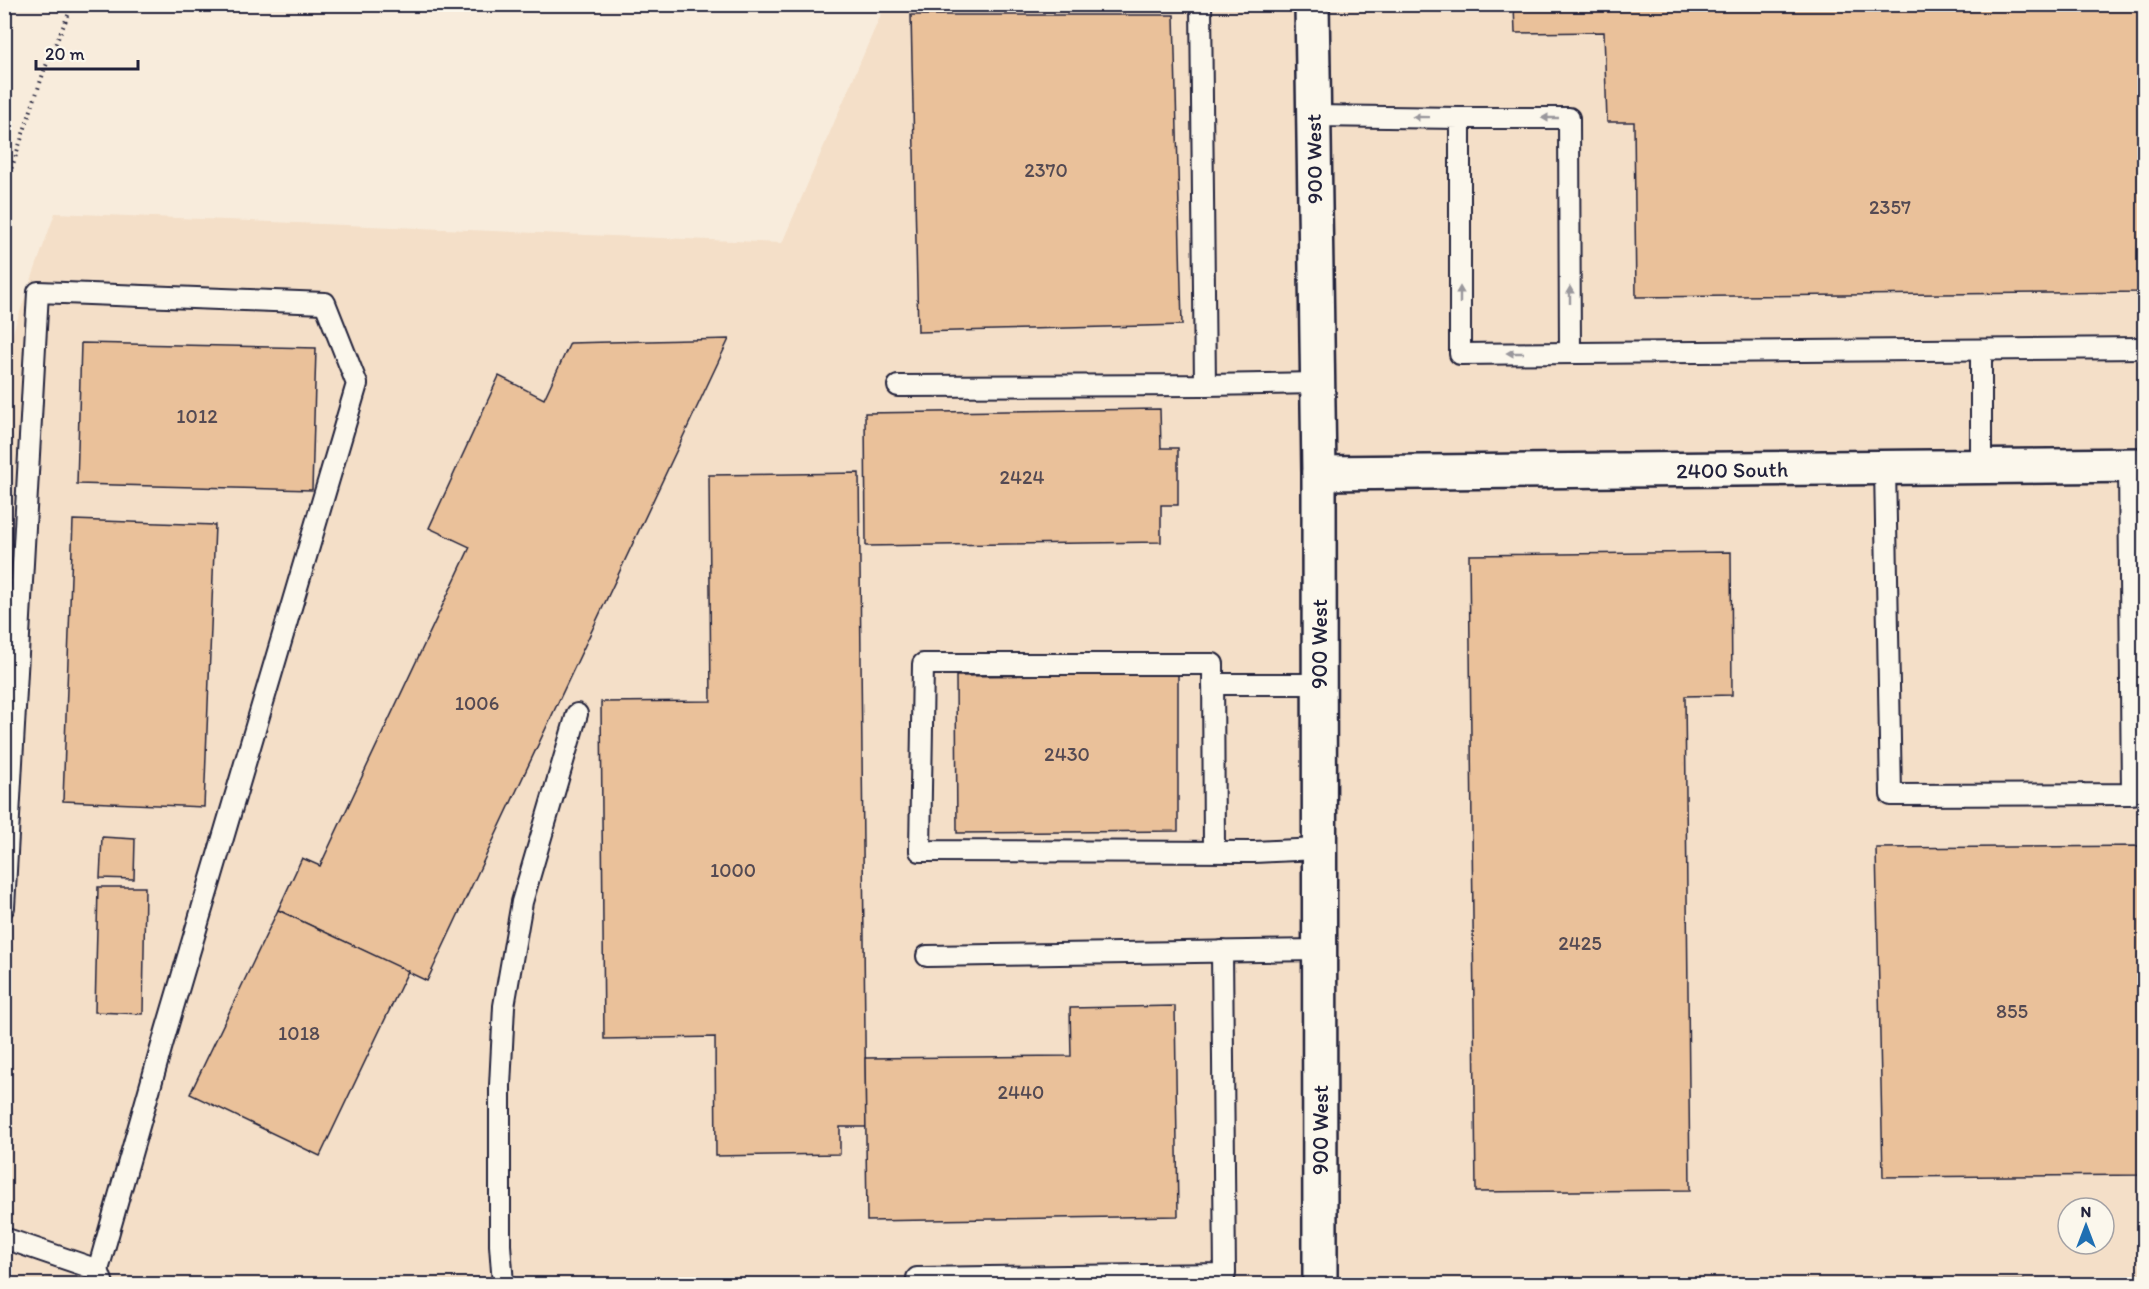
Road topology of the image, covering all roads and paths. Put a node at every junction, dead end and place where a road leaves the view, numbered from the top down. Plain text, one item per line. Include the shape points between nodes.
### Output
1 (73, 4) edge
2 (1201, 4) edge
3 (1312, 4) edge
4 (1313, 116) junction
5 (1460, 118) junction
6 (4, 191) edge
7 (2145, 348) edge
8 (1981, 350) junction
9 (1570, 353) junction
10 (1318, 382) junction
11 (1205, 385) junction
12 (897, 386) dead end
13 (2137, 465) edge
14 (1981, 467) junction
15 (1885, 468) junction
16 (1319, 473) junction
17 (1213, 684) junction
18 (1318, 684) junction
19 (577, 714) dead end
20 (1319, 849) junction
21 (1214, 851) junction
22 (4, 908) edge
23 (1320, 950) junction
24 (1222, 951) junction
25 (927, 956) dead end
26 (4, 1238) edge
27 (100, 1277) edge
28 (917, 1278) dead end
29 (503, 1284) edge
30 (1320, 1284) edge

1 - 6 path via 45,68
2 - 11 lane
3 - 4 main road, 900 West
5 -> 4 lane
4 - 10 main road, 900 West
9 -> 5 lane via 1569,118
9 -> 5 lane via 1460,354
7 - 8 lane
8 - 9 lane
8 - 14 lane
10 - 11 lane
10 - 16 main road, 900 West
11 - 12 lane
13 - 14 main road, 2400 South
13 - 15 lane via 2132,794 1891,795
14 - 15 main road, 2400 South
15 - 16 main road, 2400 South
16 - 18 main road, 900 West
17 - 18 lane
17 - 21 lane
17 - 21 lane via 1213,664 923,664 920,851
18 - 20 main road, 900 West
19 - 29 lane via 522,902 504,1006 500,1086
20 - 21 lane
20 - 23 main road, 900 West
22 - 27 lane via 38,292 325,303 357,384 166,1030
23 - 24 lane
23 - 30 main road, 900 West
24 - 25 lane
24 - 28 lane via 1226,1274
26 - 27 lane

